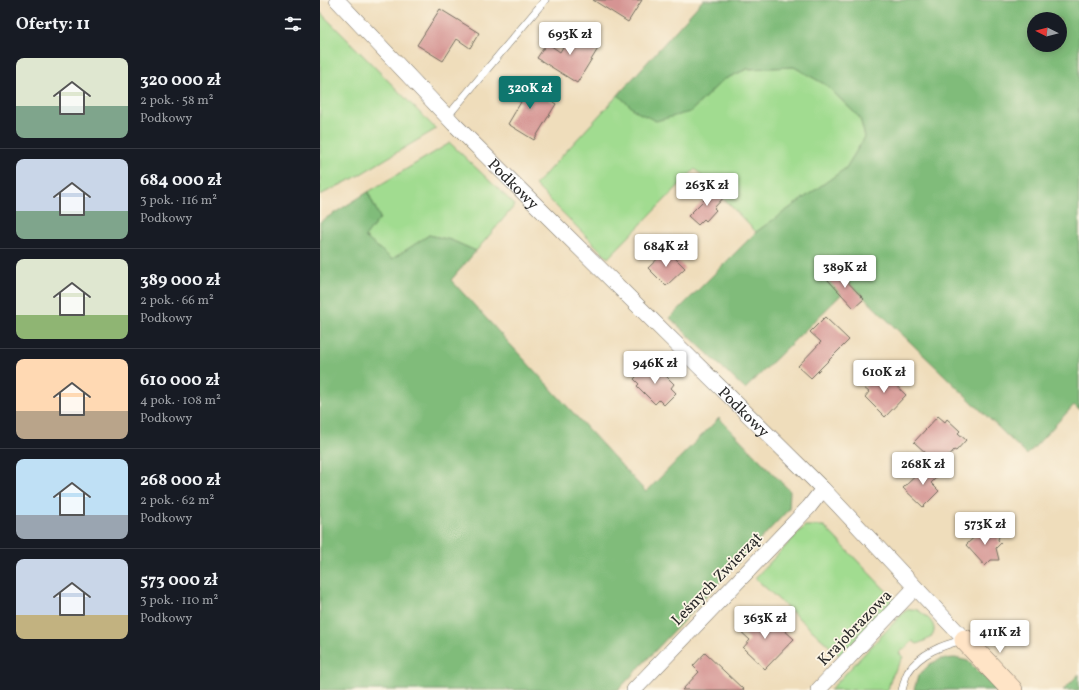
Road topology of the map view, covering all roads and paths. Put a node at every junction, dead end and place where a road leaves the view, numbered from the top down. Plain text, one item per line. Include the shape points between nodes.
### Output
1 (337, 0) edge
2 (546, 0) edge
3 (447, 117) junction
4 (823, 489) junction
5 (915, 588) junction
6 (965, 640) junction
7 (634, 690) edge
8 (818, 690) edge
9 (902, 690) edge
10 (1012, 690) edge

1 - 3 street, Podkowy
2 - 3 lane
3 - 4 street, Podkowy
4 - 5 street, Podkowy
4 - 7 street, Leśnych Zwierząt via 810,507
5 - 6 street, Podkowy
5 - 8 street, Krajobrazowa
6 - 9 lane via 948,644 926,655 908,672
6 - 10 street, Podkowy

